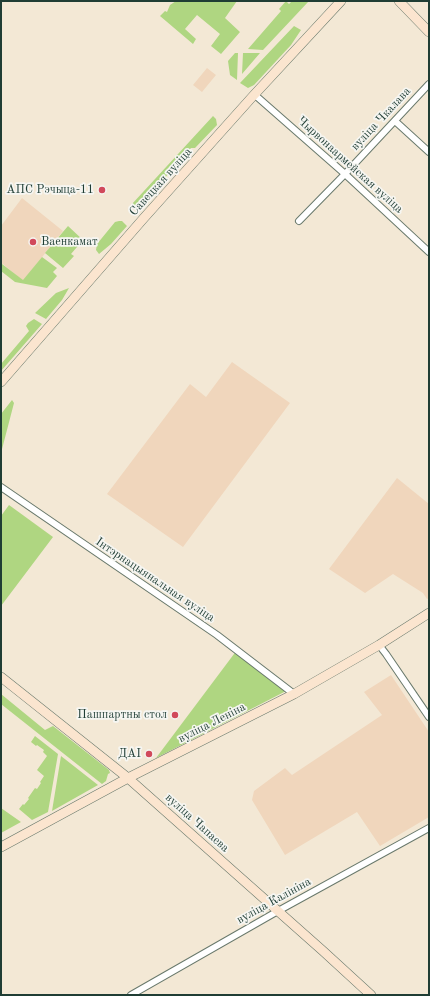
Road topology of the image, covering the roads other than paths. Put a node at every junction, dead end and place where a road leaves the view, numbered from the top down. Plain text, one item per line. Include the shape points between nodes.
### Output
1 (342, 1) edge
2 (399, 1) edge
3 (429, 32) edge
4 (429, 84) edge
5 (255, 94) junction
6 (395, 121) junction
7 (429, 152) edge
8 (345, 174) junction
9 (299, 221) dead end
10 (429, 252) edge
11 (1, 382) edge
12 (1, 487) edge
13 (429, 613) edge
14 (379, 645) junction
15 (1, 677) edge
16 (294, 694) junction
17 (429, 717) edge
18 (128, 778) junction
19 (429, 828) edge
20 (1, 847) edge
21 (278, 911) junction
22 (131, 995) edge
23 (371, 995) edge

1 - 5 street, Савецкая вуліца
2 - 3 street
4 - 6 street, вуліца Чкалава
5 - 8 street, Чырвонаармейская вуліца
5 - 11 street, Савецкая вуліца
6 - 7 street
6 - 8 street, вуліца Чкалава
8 - 9 street, вуліца Чкалава
8 - 10 street, Чырвонаармейская вуліца
12 - 16 street, Інтэрнацыянальная вуліца via 217,635
13 - 14 street, вуліца Леніна
14 - 16 street, вуліца Леніна
14 - 17 street
15 - 18 street, вуліца Чапаева
16 - 18 street, вуліца Леніна
18 - 20 street, вуліца Леніна
18 - 21 street, вуліца Чапаева
19 - 21 street, вуліца Калініна
21 - 22 street, вуліца Калініна
21 - 23 street, вуліца Чапаева

